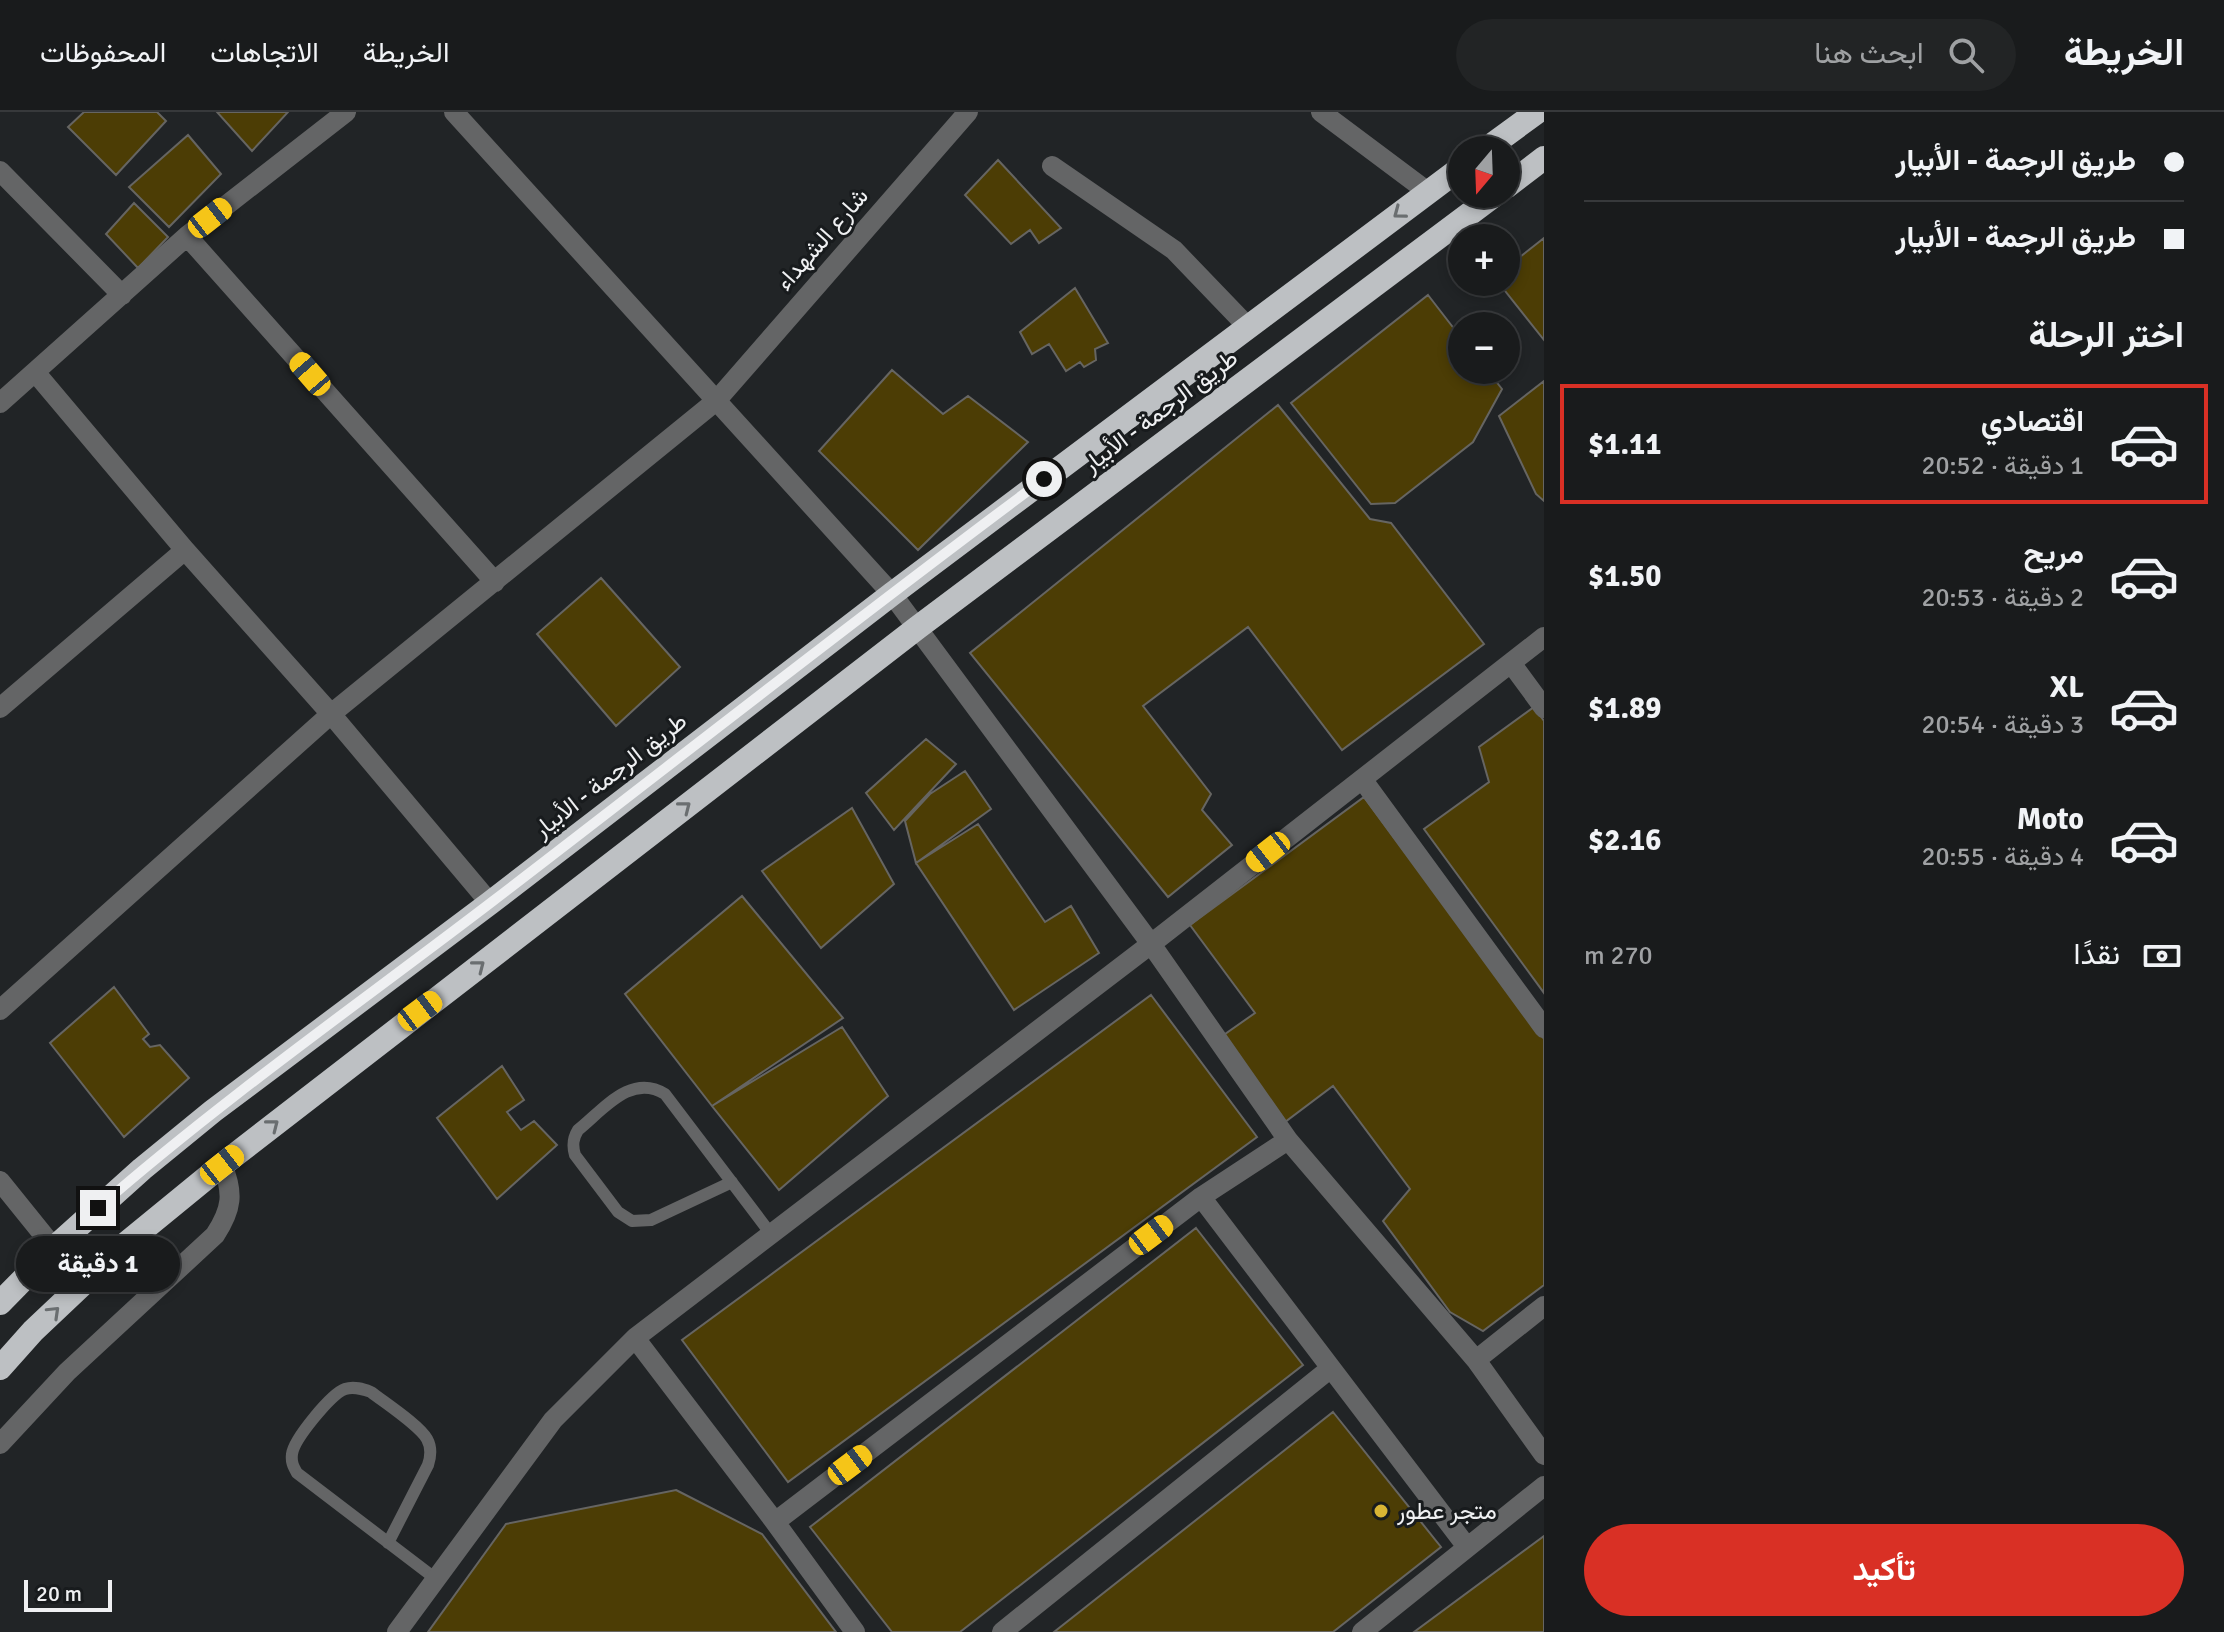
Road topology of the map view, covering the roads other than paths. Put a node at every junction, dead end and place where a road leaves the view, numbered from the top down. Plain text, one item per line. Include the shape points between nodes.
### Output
1 (346, 112) edge
2 (454, 112) edge
3 (968, 112) edge
4 (1321, 112) edge
5 (1537, 112) edge
6 (1504, 136) edge
7 (1544, 158) edge
8 (1052, 166) dead end
9 (0, 171) edge
10 (1520, 176) edge
11 (1448, 177) edge
12 (1428, 192) junction
13 (1477, 208) edge
14 (187, 236) junction
15 (122, 295) junction
16 (1248, 327) junction
17 (35, 372) junction
18 (716, 401) junction
19 (0, 403) edge
20 (185, 550) junction
21 (495, 582) junction
22 (892, 594) junction
23 (917, 628) junction
24 (1544, 637) edge
25 (1511, 663) junction
26 (0, 708) edge
27 (1544, 708) edge
28 (331, 714) junction
29 (1362, 779) junction
30 (490, 903) junction
31 (1151, 944) junction
32 (0, 1010) edge
33 (1544, 1028) edge
34 (1288, 1140) junction
35 (222, 1165) junction
36 (0, 1181) edge
37 (732, 1182) junction
38 (1201, 1197) junction
39 (771, 1234) junction
40 (54, 1248) junction
41 (0, 1303) edge
42 (1544, 1306) edge
43 (635, 1338) junction
44 (1476, 1360) junction
45 (0, 1368) edge
46 (1331, 1368) junction
47 (0, 1444) edge
48 (1544, 1455) edge
49 (1544, 1486) edge
50 (775, 1522) junction
51 (388, 1543) junction
52 (1467, 1547) junction
53 (436, 1579) junction
54 (397, 1632) edge
55 (855, 1632) edge
56 (1002, 1632) edge
57 (1362, 1632) edge

1 - 14 street
2 - 18 street
3 - 18 street, شارع الشهداء
4 - 12 street
5 - 6 highway
7 - 10 highway
8 - 16 street via 1174,250
9 - 15 street
11 - 12 highway, طريق الرجمة - الأبيار
12 -> 16 highway, طريق الرجمة - الأبيار
13 - 23 highway, طريق الرجمة - الأبيار
14 - 15 street
14 - 21 street
15 - 17 street
16 - 22 highway, طريق الرجمة - الأبيار
17 - 19 street
17 - 20 street
18 - 21 street, شارع الشهداء
18 - 22 street
20 - 26 street
20 - 28 street
21 - 28 street, شارع الشهداء
22 - 23 street
22 - 30 highway, طريق الرجمة - الأبيار
23 - 31 street
35 -> 23 highway, طريق الرجمة - الأبيار
24 - 25 street
25 - 27 street
25 - 29 street
28 - 30 street
28 - 32 street, شارع الشهداء
29 - 31 street
29 - 33 street
30 - 40 highway, طريق الرجمة - الأبيار via 213,1111
31 - 34 street
31 - 39 street
34 - 38 street
34 - 44 street
45 -> 35 highway, طريق الرجمة - الأبيار via 123,1246
35 - 47 street via 230,1196 215,1235 67,1372
36 - 40 street
37 - 37 lane via 665,1094 646,1086 627,1090 574,1136 575,1155 618,1212 632,1221 651,1220
37 - 39 lane
38 - 46 street
38 - 50 street
39 - 43 street
40 - 41 highway, طريق الرجمة - الأبيار
42 - 44 street
43 - 50 street
43 - 53 street via 553,1420
44 - 48 street
46 - 52 street
46 - 56 street
49 - 52 street
50 - 55 street
51 - 51 lane via 293,1466 298,1441 344,1390 371,1392 422,1432 431,1447 428,1465
51 - 53 lane
52 - 57 street
53 - 54 street

